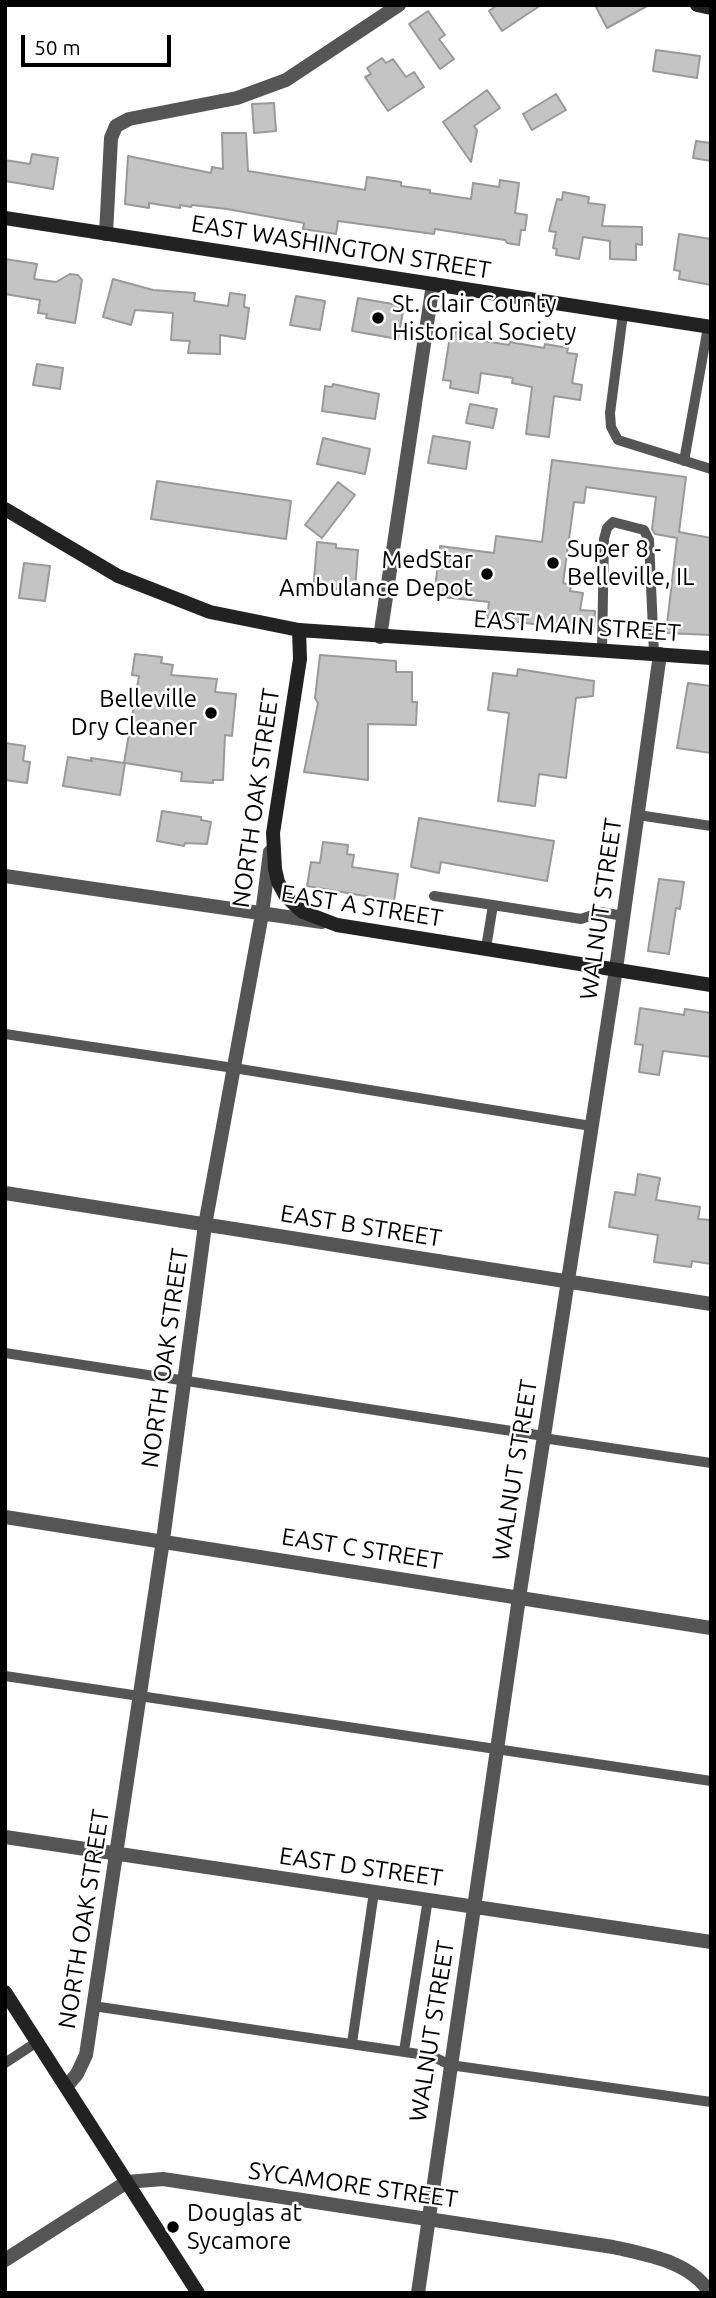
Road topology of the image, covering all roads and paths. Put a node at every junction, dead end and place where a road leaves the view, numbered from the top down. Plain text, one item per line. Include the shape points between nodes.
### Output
1 (399, 5) edge
2 (698, 5) edge
3 (711, 8) edge
4 (5, 218) edge
5 (106, 234) junction
6 (433, 284) junction
7 (623, 314) junction
8 (709, 327) edge
9 (684, 461) junction
10 (711, 469) edge
11 (5, 509) edge
12 (299, 631) junction
13 (380, 637) junction
14 (602, 650) junction
15 (657, 653) junction
16 (711, 658) edge
17 (638, 815) junction
18 (711, 826) edge
19 (273, 833) junction
20 (5, 876) edge
21 (434, 896) dead end
22 (493, 905) junction
23 (262, 914) junction
24 (623, 916) junction
25 (337, 925) junction
26 (486, 948) junction
27 (616, 969) junction
28 (711, 985) edge
29 (5, 1034) edge
30 (234, 1068) junction
31 (591, 1126) junction
32 (5, 1193) edge
33 (205, 1225) junction
34 (567, 1281) junction
35 (711, 1304) edge
36 (5, 1353) edge
37 (184, 1381) junction
38 (543, 1437) junction
39 (711, 1463) edge
40 (5, 1517) edge
41 (163, 1540) junction
42 (519, 1598) junction
43 (711, 1628) edge
44 (5, 1676) edge
45 (140, 1695) junction
46 (497, 1748) junction
47 (711, 1781) edge
48 (5, 1837) edge
49 (117, 1853) junction
50 (374, 1892) junction
51 (428, 1899) junction
52 (474, 1906) junction
53 (711, 1942) edge
54 (5, 1992) edge
55 (93, 2006) junction
56 (37, 2042) junction
57 (352, 2043) junction
58 (404, 2051) junction
59 (5, 2063) edge
60 (450, 2065) junction
61 (66, 2087) junction
62 (711, 2102) edge
63 (127, 2182) junction
64 (427, 2218) junction
65 (5, 2260) edge
66 (707, 2288) edge
67 (198, 2293) edge
68 (418, 2293) edge

1 - 5 street via 286,80 237,98 129,119 116,126 111,138
2 - 3 main road
4 - 5 main road, EAST WASHINGTON STREET
5 - 6 main road, EAST WASHINGTON STREET
6 - 7 main road, EAST WASHINGTON STREET
6 - 13 street
7 - 8 main road, EAST WASHINGTON STREET
7 - 9 lane via 611,427 618,440
8 - 9 lane
9 - 10 lane
11 - 12 main road, EAST MAIN STREET via 118,576 210,612
12 - 13 main road, EAST MAIN STREET
12 - 19 main road, NORTH OAK STREET via 300,659
13 - 14 main road, EAST MAIN STREET
14 - 15 main road, EAST MAIN STREET
14 - 15 lane via 604,539 613,522 644,530 649,540
15 - 16 main road, EAST MAIN STREET
15 - 17 street, WALNUT STREET
17 - 18 lane
17 - 24 street, WALNUT STREET
19 - 23 street, NORTH OAK STREET
19 - 25 main road via 278,882 285,895 303,912
20 - 23 street, EAST A STREET
21 - 22 lane
22 - 24 lane via 581,919 601,912
22 - 26 lane
23 - 25 street, EAST A STREET
23 - 30 street, NORTH OAK STREET
24 - 27 street, WALNUT STREET
25 - 26 main road, EAST A STREET
26 - 27 main road, EAST A STREET
27 - 28 main road, EAST A STREET
27 - 31 street, WALNUT STREET
29 - 30 lane
30 - 31 lane
30 - 33 street, NORTH OAK STREET
31 - 34 street, WALNUT STREET
32 - 33 street, EAST B STREET
33 - 34 street, EAST B STREET
33 - 37 street, NORTH OAK STREET
34 - 35 street, EAST B STREET
34 - 38 street, WALNUT STREET
36 - 37 lane
37 - 38 lane
37 - 41 street, NORTH OAK STREET
38 - 39 lane
38 - 42 street, WALNUT STREET
40 - 41 street, EAST C STREET
41 - 42 street, EAST C STREET
41 - 45 street, NORTH OAK STREET
42 - 43 street, EAST C STREET
42 - 46 street, WALNUT STREET
44 - 45 lane
45 - 46 lane
45 - 49 street, NORTH OAK STREET
46 - 47 lane
46 - 52 street, WALNUT STREET
48 - 49 street, EAST D STREET
49 - 50 street, EAST D STREET
49 - 55 street, NORTH OAK STREET
50 - 51 street, EAST D STREET
50 - 57 lane
51 - 52 street, EAST D STREET
51 - 58 lane
52 - 53 street, EAST D STREET
52 - 60 street, WALNUT STREET
54 - 56 main road
55 - 57 lane
55 - 61 street, NORTH OAK STREET via 86,2055
56 - 59 lane
56 - 61 main road
57 - 58 lane
58 - 60 lane
60 - 62 lane
60 - 64 street, WALNUT STREET
61 - 63 main road
63 - 64 street, SYCAMORE STREET via 163,2179
63 - 65 street, SYCAMORE STREET
63 - 67 main road
64 - 66 street, SYCAMORE STREET via 654,2256 684,2268
64 - 68 street, WALNUT STREET

